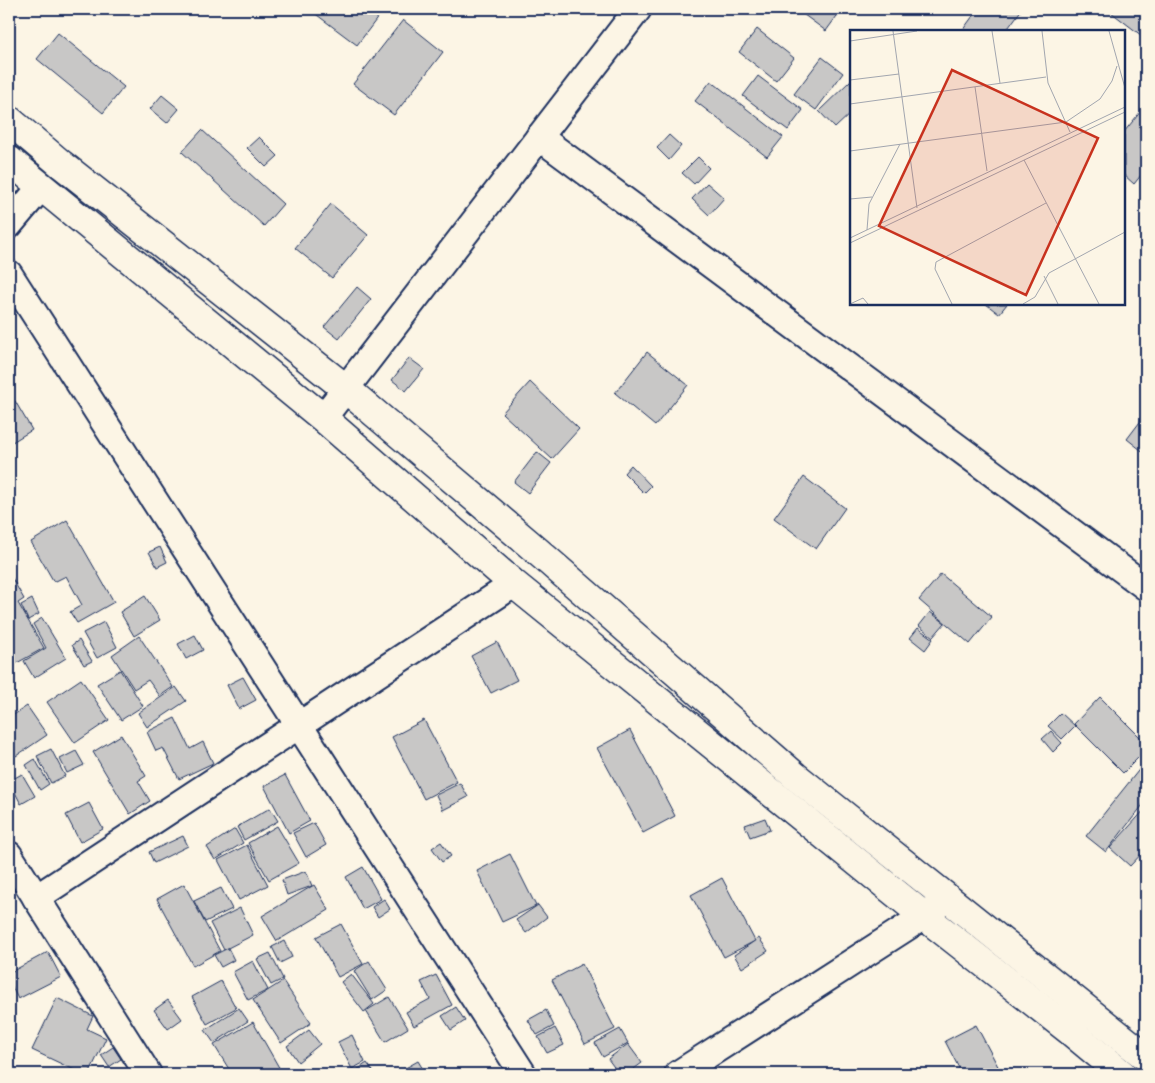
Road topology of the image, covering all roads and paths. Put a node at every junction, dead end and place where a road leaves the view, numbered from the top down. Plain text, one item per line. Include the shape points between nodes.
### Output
1 (638, 9) edge
2 (9, 120) edge
3 (539, 137) junction
4 (9, 160) edge
5 (41, 187) junction
6 (9, 225) edge
7 (9, 274) edge
8 (345, 388) junction
9 (322, 418) junction
10 (514, 584) junction
11 (1146, 587) edge
12 (299, 725) junction
13 (9, 855) edge
14 (946, 897) junction
15 (36, 898) junction
16 (924, 916) junction
17 (1146, 1057) edge
18 (148, 1074) edge
19 (523, 1074) edge
20 (678, 1074) edge
21 (1122, 1074) edge

1 - 3 street
2 - 8 main road
3 - 8 street
3 - 11 street
4 - 5 main road
5 - 6 street
5 - 9 main road
7 - 12 street
8 - 9 street
8 - 14 main road via 794,776
9 - 10 main road
10 - 12 street
10 - 16 main road
12 - 15 street
12 - 19 street
13 - 15 street
14 - 16 street
14 - 17 main road
15 - 18 street
16 - 20 street
16 - 21 main road

